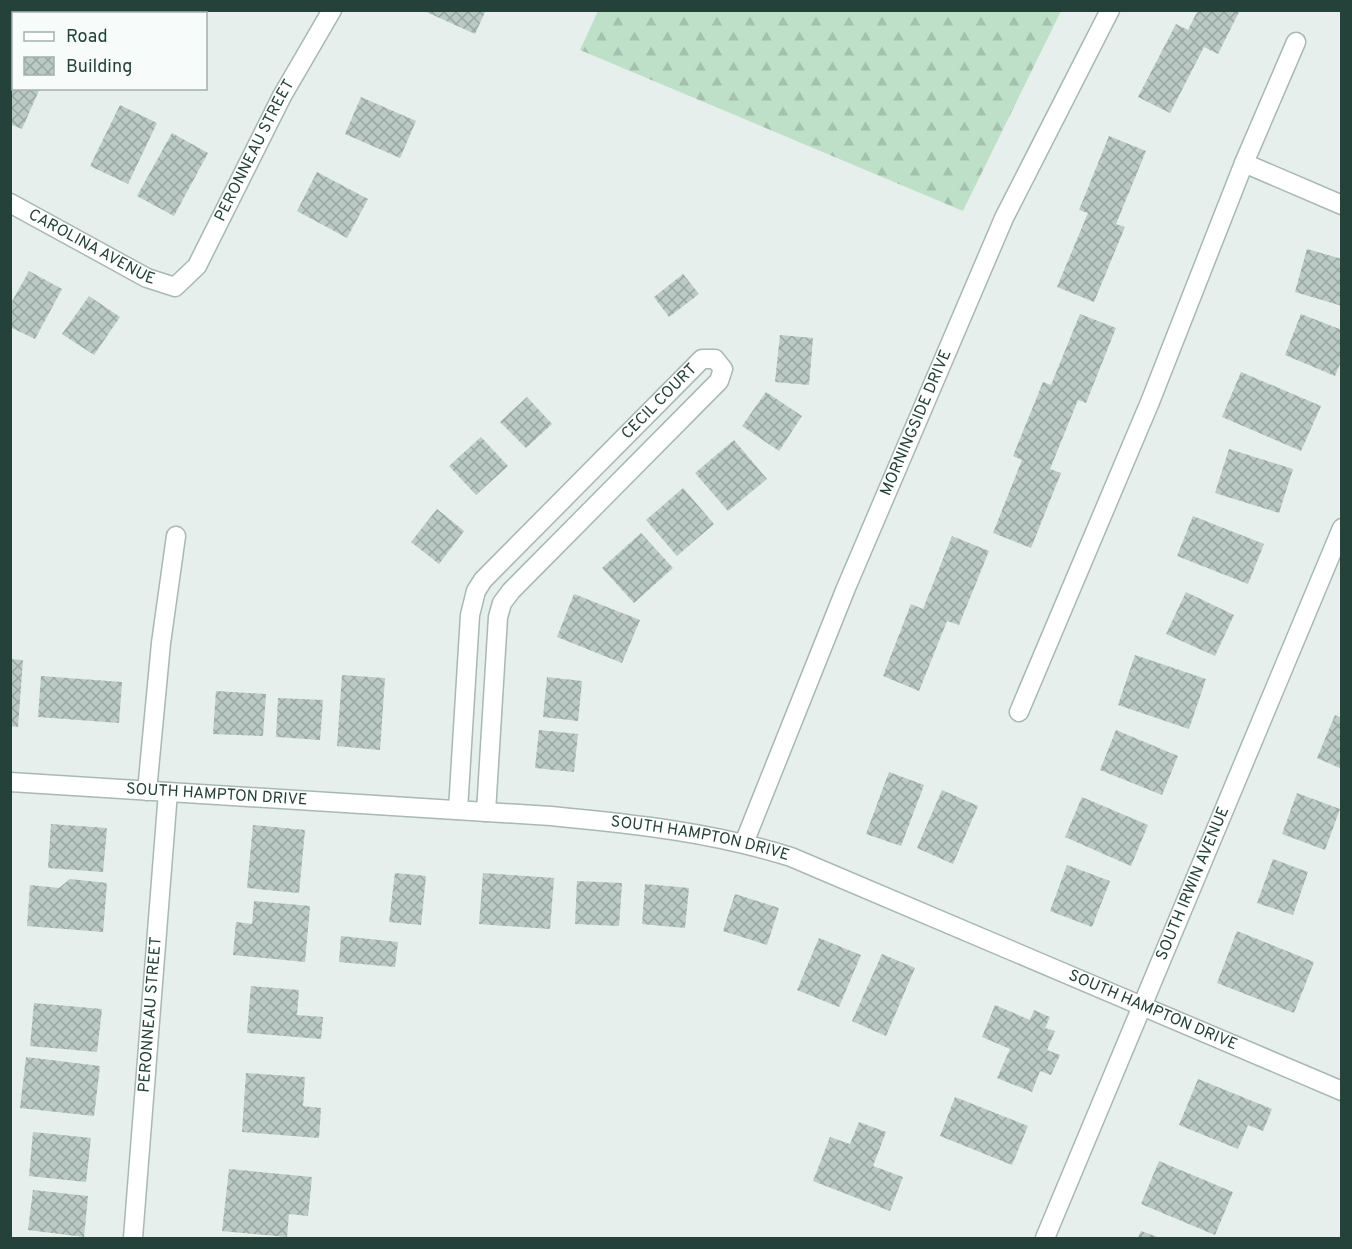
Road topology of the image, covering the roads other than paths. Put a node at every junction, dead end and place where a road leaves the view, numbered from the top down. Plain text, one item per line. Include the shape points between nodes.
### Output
1 (332, 10) edge
2 (1110, 10) edge
3 (1296, 42) dead end
4 (1244, 163) junction
5 (10, 203) edge
6 (1341, 205) edge
7 (175, 287) joint
8 (1341, 528) edge
9 (176, 536) dead end
10 (476, 591) junction
11 (502, 603) junction
12 (1019, 712) dead end
13 (10, 782) edge
14 (147, 791) junction
15 (168, 792) junction
16 (458, 810) junction
17 (486, 812) junction
18 (744, 843) junction
19 (1142, 1006) junction
20 (1341, 1091) edge
21 (133, 1239) edge
22 (1045, 1239) edge

1 - 7 street, PERONNEAU STREET via 282,96 197,266
2 - 18 street, MORNINGSIDE DRIVE via 1004,218 846,588
3 - 4 street
4 - 6 street
4 - 12 street via 1150,402
5 - 7 street, CAROLINA AVENUE via 147,278
8 - 19 street, SOUTH IRWIN AVENUE
9 - 14 street
10 - 11 street
10 - 11 street, CECIL COURT via 702,359 715,359 723,369 719,381
10 - 16 street, CECIL COURT via 470,615
11 - 17 street
13 - 14 street, SOUTH HAMPTON DRIVE
14 - 15 street, SOUTH HAMPTON DRIVE
15 - 16 street, SOUTH HAMPTON DRIVE
15 - 21 street, PERONNEAU STREET
16 - 17 street, SOUTH HAMPTON DRIVE
17 - 18 street, SOUTH HAMPTON DRIVE via 616,822
18 - 19 street, SOUTH HAMPTON DRIVE via 791,857
19 - 20 street, SOUTH HAMPTON DRIVE
19 - 22 street, SOUTH IRWIN AVENUE

